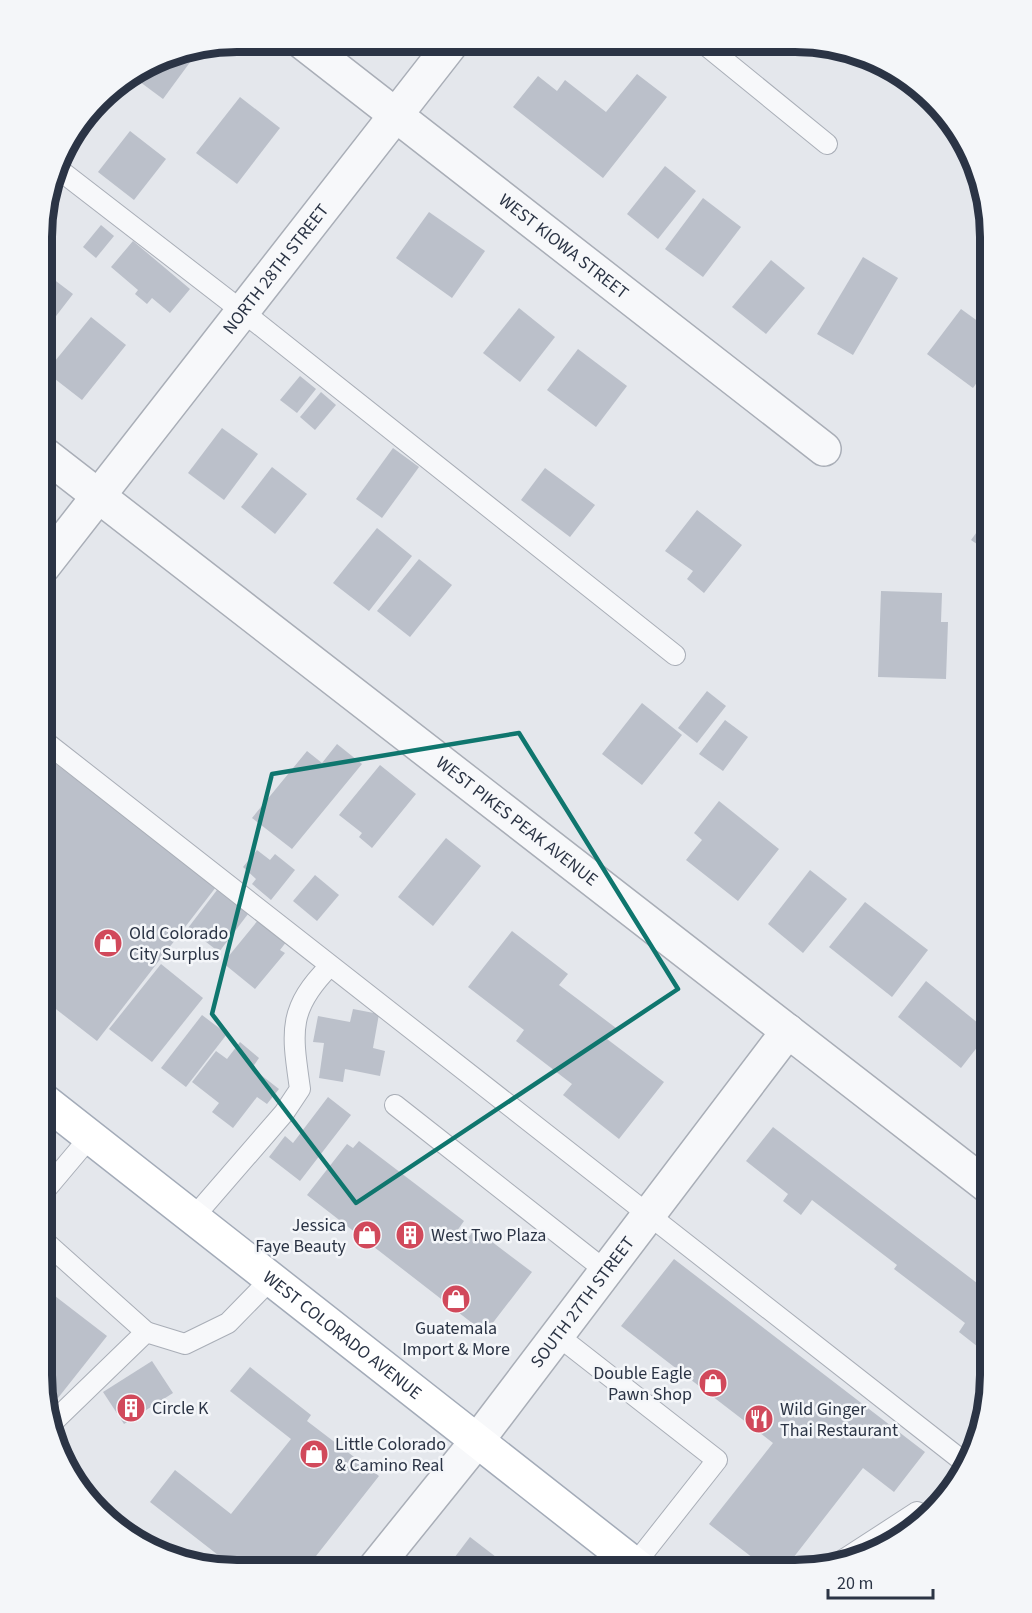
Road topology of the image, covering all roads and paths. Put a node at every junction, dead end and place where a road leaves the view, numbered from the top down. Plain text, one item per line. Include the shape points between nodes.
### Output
1 (316, 53) edge
2 (444, 53) edge
3 (715, 53) edge
4 (396, 115) junction
5 (827, 144) dead end
6 (64, 173) edge
7 (242, 311) junction
8 (824, 449) dead end
9 (53, 461) edge
10 (98, 496) junction
11 (53, 554) edge
12 (675, 654) dead end
13 (53, 748) edge
14 (330, 966) junction
15 (788, 1030) junction
16 (395, 1105) dead end
17 (53, 1108) edge
18 (90, 1137) junction
19 (979, 1180) edge
20 (53, 1181) edge
21 (647, 1215) junction
22 (193, 1218) junction
23 (53, 1249) edge
24 (606, 1270) junction
25 (271, 1279) junction
26 (146, 1332) junction
27 (557, 1335) junction
28 (58, 1418) edge
29 (477, 1441) junction
30 (959, 1458) edge
31 (918, 1512) edge
32 (864, 1546) edge
33 (382, 1560) edge
34 (630, 1560) edge
35 (644, 1560) edge

1 - 4 street, WEST KIOWA STREET
2 - 4 street, NORTH 28TH STREET
3 - 5 lane
4 - 7 street, NORTH 28TH STREET
4 - 8 street, WEST KIOWA STREET
6 - 7 lane
7 - 10 street, NORTH 28TH STREET
7 - 12 lane
9 - 10 street, WEST PIKES PEAK AVENUE
10 - 11 street, NORTH 28TH STREET
10 - 15 street, WEST PIKES PEAK AVENUE
13 - 14 lane
14 - 21 lane
14 - 22 lane via 311,985 296,1014 293,1044 300,1089 284,1113
15 - 19 street, WEST PIKES PEAK AVENUE
15 - 21 street, SOUTH 27TH STREET
16 - 24 lane
17 - 18 main road, WEST COLORADO AVENUE
18 - 20 lane
18 - 22 main road, WEST COLORADO AVENUE
21 - 24 street, SOUTH 27TH STREET
21 - 30 lane
22 - 25 main road, WEST COLORADO AVENUE
23 - 26 lane
24 - 27 street, SOUTH 27TH STREET
25 - 26 lane via 228,1323 186,1344
25 - 29 main road, WEST COLORADO AVENUE
26 - 28 lane
27 - 29 street, SOUTH 27TH STREET
27 - 35 lane via 717,1460
29 - 33 street, SOUTH 27TH STREET
29 - 34 main road, WEST COLORADO AVENUE
31 - 32 lane

